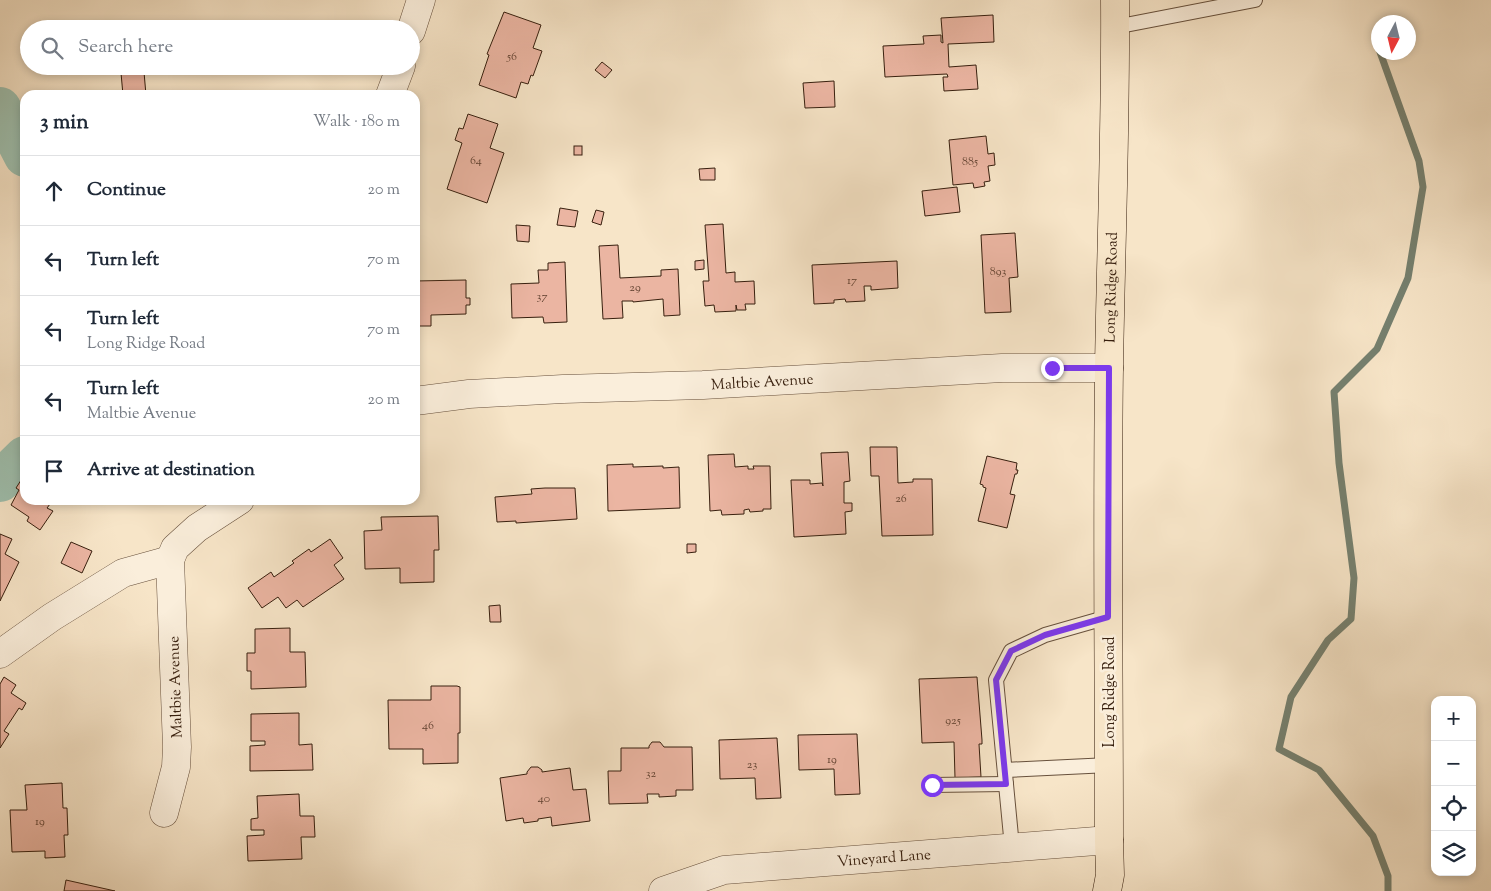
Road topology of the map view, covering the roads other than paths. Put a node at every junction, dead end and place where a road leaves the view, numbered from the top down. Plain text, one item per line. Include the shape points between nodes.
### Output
1 (421, 0) edge
2 (1115, 0) edge
3 (1255, 0) edge
4 (415, 20) edge
5 (1116, 27) junction
6 (397, 75) edge
7 (392, 90) edge
8 (1109, 368) junction
9 (420, 400) edge
10 (232, 505) edge
11 (170, 560) junction
12 (1108, 617) junction
13 (0, 654) edge
14 (1109, 765) junction
15 (1005, 777) junction
16 (932, 785) dead end
17 (164, 813) dead end
18 (1109, 840) junction
19 (1012, 847) junction
20 (1112, 886) edge
21 (663, 891) edge

1 - 4 street
2 - 5 main road, Long Ridge Road
3 - 5 lane
5 - 8 main road, Long Ridge Road
6 - 7 street
8 - 9 street, Maltbie Avenue via 1002,368 469,394
8 - 12 main road, Long Ridge Road
10 - 11 street via 174,548
11 - 13 street via 123,573
11 - 17 street, Maltbie Avenue via 177,747 176,767
12 - 14 main road, Long Ridge Road
12 - 15 lane via 1045,635 1011,651 996,680
14 - 15 lane
14 - 18 main road, Long Ridge Road
15 - 16 lane
15 - 19 lane
18 - 19 street, Vineyard Lane
18 - 20 main road, Long Ridge Road
19 - 21 street, Vineyard Lane via 724,870

